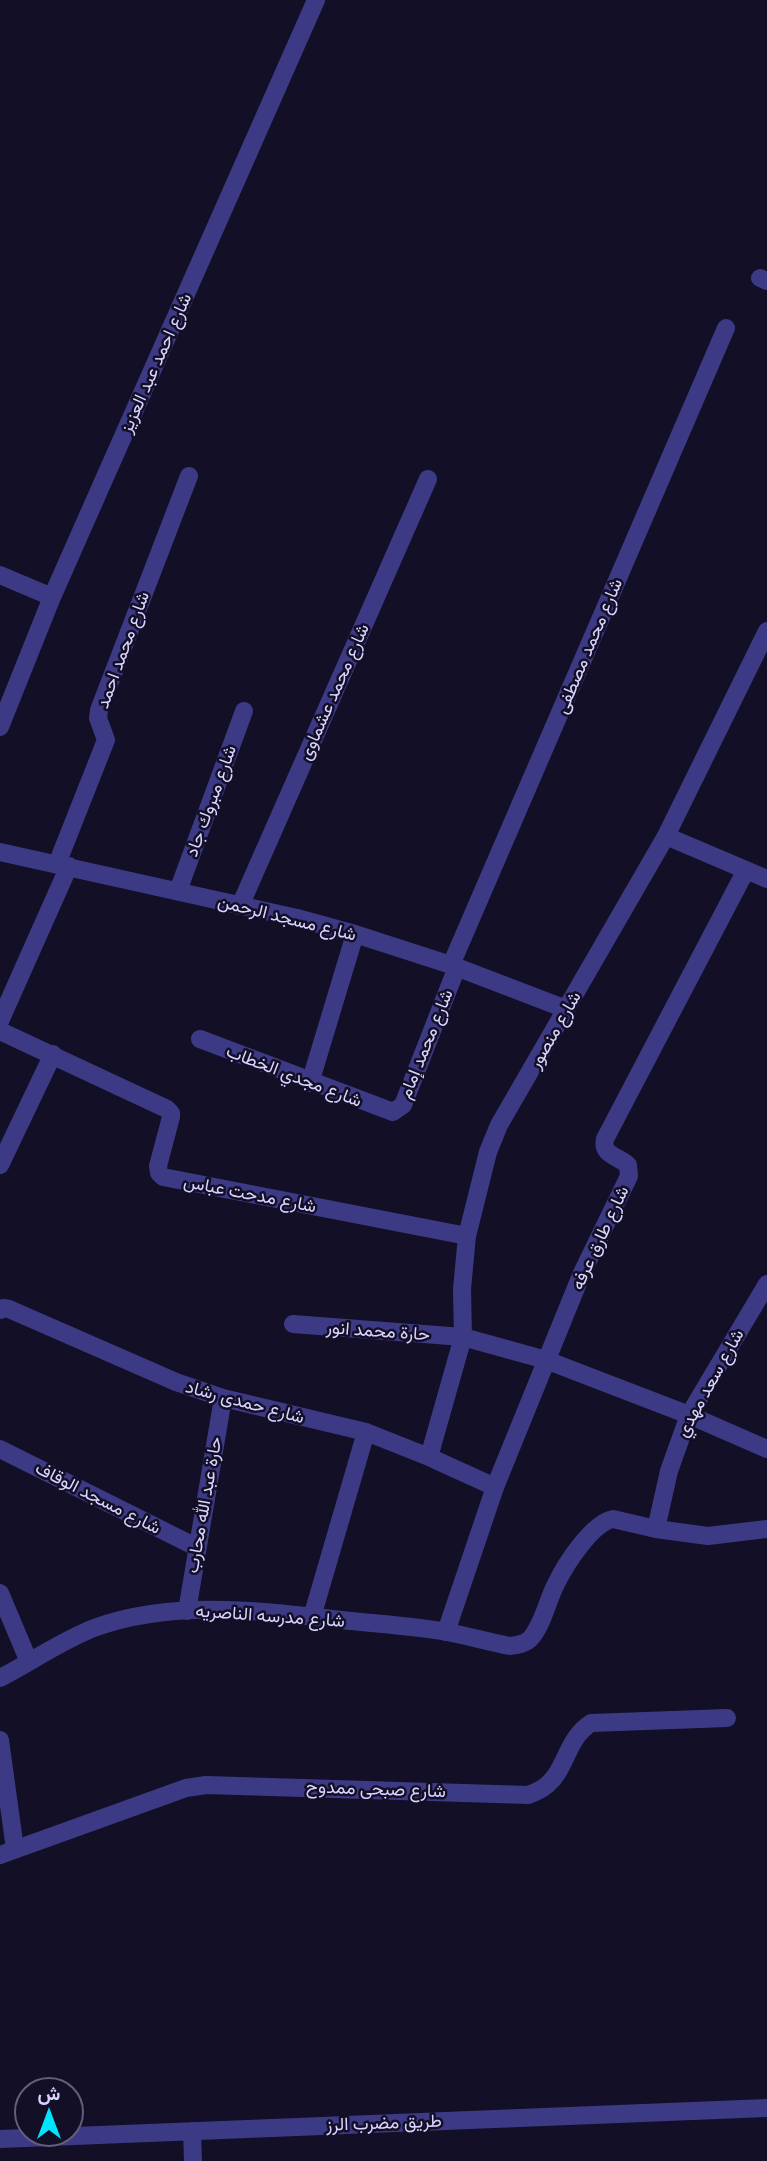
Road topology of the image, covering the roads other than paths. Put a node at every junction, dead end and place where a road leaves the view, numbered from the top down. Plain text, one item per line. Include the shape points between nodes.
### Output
1 (317, 0) edge
2 (726, 328) dead end
3 (190, 476) dead end
4 (428, 479) dead end
5 (0, 575) edge
6 (52, 597) junction
7 (767, 631) edge
8 (244, 711) dead end
9 (0, 727) edge
10 (666, 836) junction
11 (0, 852) edge
12 (63, 865) junction
13 (746, 870) junction
14 (767, 879) edge
15 (178, 891) junction
16 (240, 906) junction
17 (355, 934) junction
18 (454, 966) junction
19 (566, 1009) junction
20 (0, 1021) edge
21 (0, 1031) edge
22 (200, 1039) dead end
23 (53, 1054) junction
24 (310, 1083) junction
25 (388, 1112) joint
26 (0, 1165) edge
27 (467, 1236) junction
28 (767, 1284) edge
29 (0, 1310) edge
30 (293, 1324) dead end
31 (463, 1337) junction
32 (546, 1360) junction
33 (223, 1398) junction
34 (689, 1415) junction
35 (366, 1432) junction
36 (767, 1448) edge
37 (5, 1456) edge
38 (429, 1457) junction
39 (495, 1487) junction
40 (656, 1529) junction
41 (767, 1529) edge
42 (196, 1547) junction
43 (0, 1593) edge
44 (187, 1611) junction
45 (313, 1617) junction
46 (446, 1632) junction
47 (29, 1662) junction
48 (0, 1678) edge
49 (727, 1718) dead end
50 (0, 1740) edge
51 (7, 1852) edge
52 (767, 2108) edge
53 (192, 2131) junction
54 (0, 2139) edge
55 (193, 2161) edge

1 - 6 street, شارع احمد عبد العزيز
2 - 18 street, شارع محمد مصطفى
3 - 12 street, شارع محمد احمد via 99,710 106,740
4 - 16 street, شارع محمد عشماوى
5 - 6 street
6 - 9 street, شارع احمد عبد العزيز
7 - 10 street, شارع منصور
8 - 15 street, شارع مبروك جاد
10 - 13 street
10 - 19 street, شارع منصور
11 - 12 street, شارع مسجد الرحمن
12 - 15 street, شارع مسجد الرحمن
12 - 20 street, شارع محمد احمد
13 - 14 street
13 - 32 street, شارع طارق عرفه via 605,1139 604,1148 628,1165 629,1176
15 - 16 street, شارع مسجد الرحمن
16 - 17 street, شارع مسجد الرحمن
17 - 18 street, شارع مسجد الرحمن
17 - 24 street
18 - 19 street, شارع مسجد الرحمن
18 - 25 street, شارع محمد إمام via 402,1105
19 - 27 street, شارع منصور via 491,1143
21 - 23 street, شارع مدحت عباس
22 - 24 street, شارع مجدي الخطاب
23 - 26 street
23 - 27 street, شارع مدحت عباس via 172,1113 158,1166 163,1177
24 - 25 street, شارع مجدي الخطاب
27 - 31 street, شارع منصور
28 - 34 street, شارع سعد مهدي
29 - 33 street, شارع حمدى رشاد via 9,1309
30 - 31 street, حارة محمد انور
31 - 32 street, حارة محمد انور
31 - 38 street, شارع منصور
32 - 34 street, حارة محمد انور
32 - 39 street, شارع طارق عرفه
33 - 35 street, شارع حمدى رشاد
33 - 42 street, حارة عبد الله محارب
34 - 36 street, حارة محمد انور
34 - 40 street, شارع سعد مهدي via 669,1471
35 - 38 street, شارع حمدى رشاد
35 - 45 street
37 - 42 street, شارع مسجد الوقاف
38 - 39 street, شارع حمدى رشاد
39 - 46 street, شارع طارق عرفه
40 - 41 street via 708,1536
40 - 46 street, شارع مدرسه الناصريه via 613,1520 602,1523 555,1584 530,1639 518,1645
42 - 44 street, حارة عبد الله محارب
43 - 47 street
44 - 45 street, شارع مدرسه الناصريه
44 - 47 street, شارع مدرسه الناصريه via 95,1628
45 - 46 street, شارع مدرسه الناصريه
47 - 48 street, شارع مدرسه الناصريه
49 - 51 street, شارع صبحى ممدوح via 590,1723 579,1732 554,1779 542,1791 528,1795 206,1785 186,1788
50 - 51 street
52 - 53 street, طريق مضرب الرز
53 - 54 street, طريق مضرب الرز
53 - 55 street

